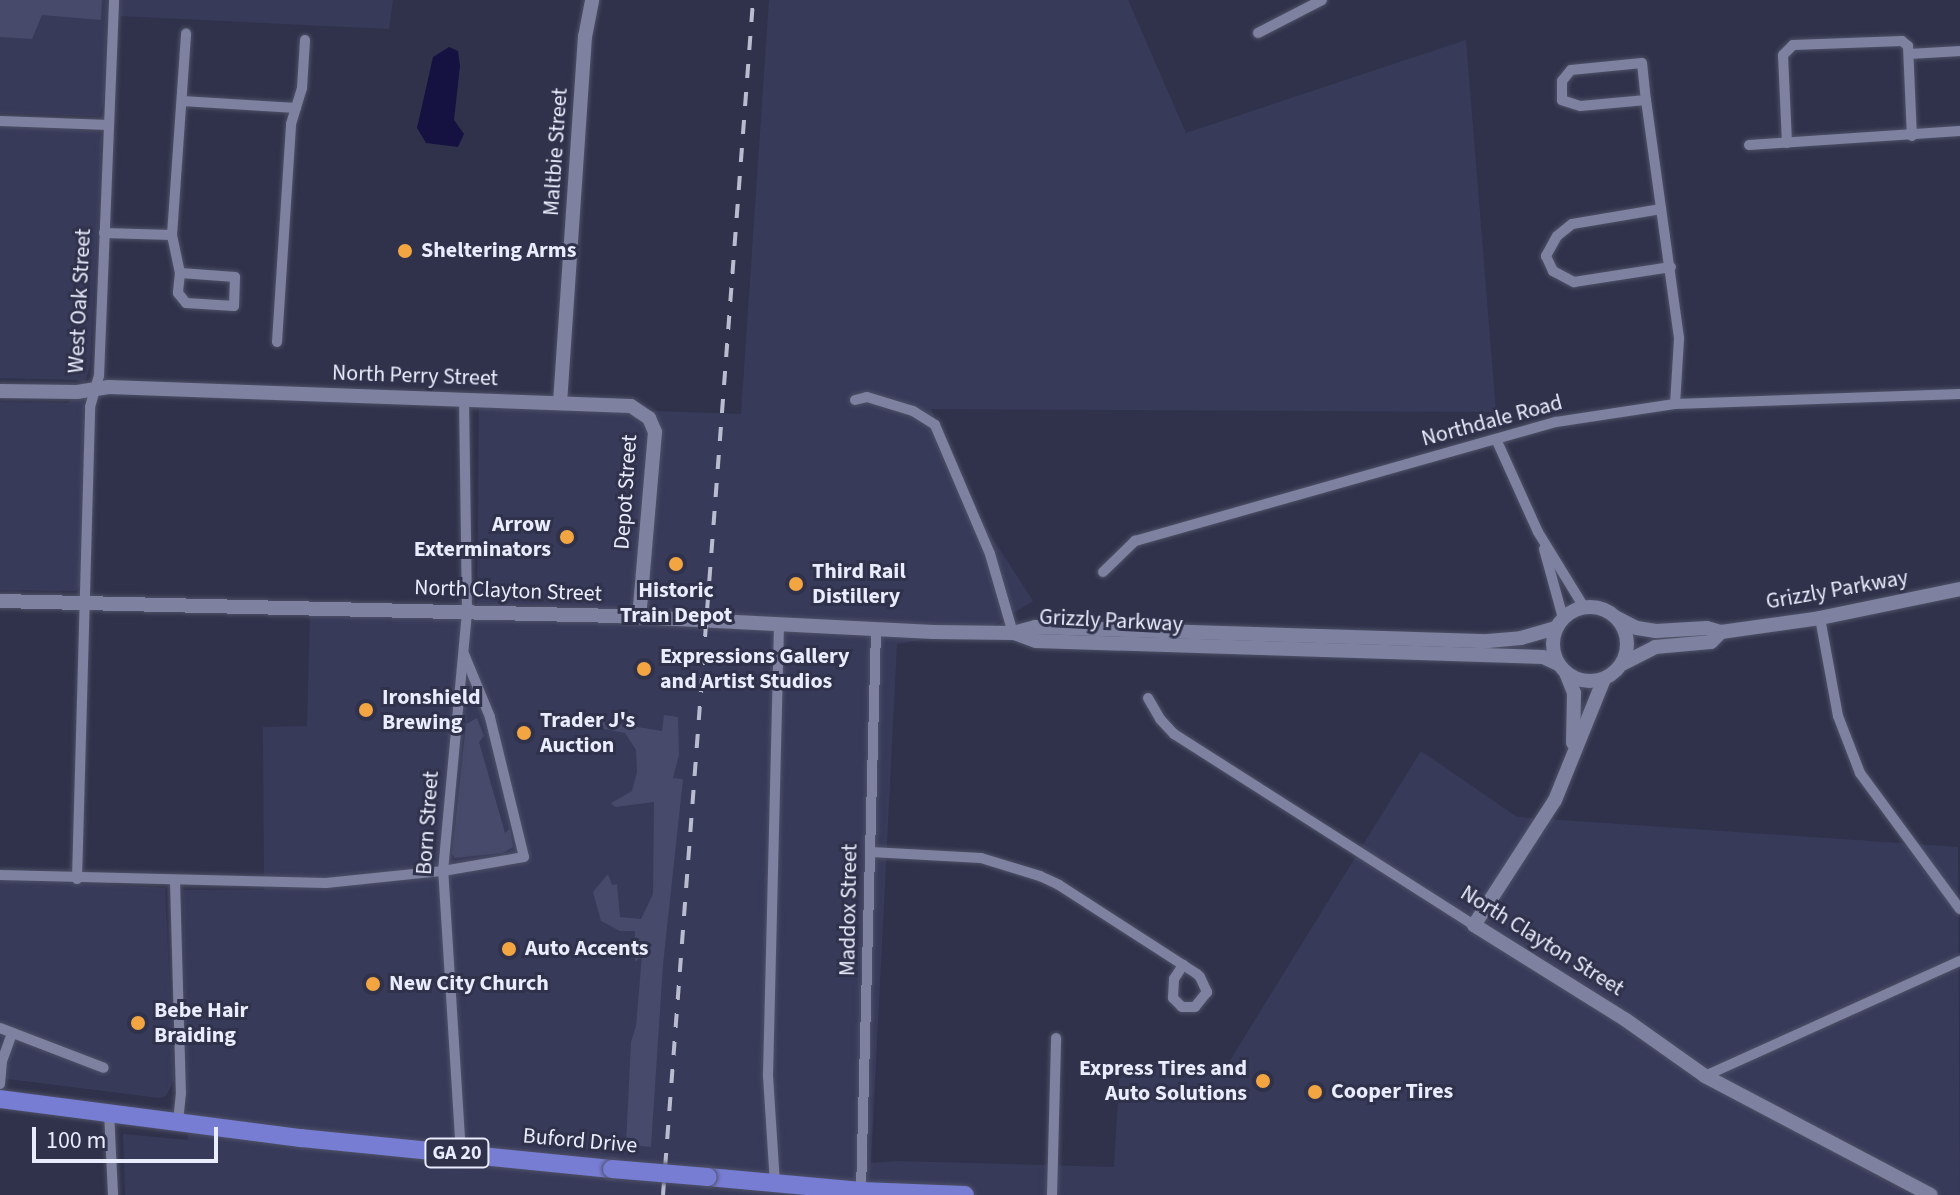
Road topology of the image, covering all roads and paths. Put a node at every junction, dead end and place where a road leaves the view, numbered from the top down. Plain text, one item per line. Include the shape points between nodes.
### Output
1 (114, 0) edge
2 (592, 0) edge
3 (1322, 0) edge
4 (186, 33) dead end
5 (1258, 33) dead end
6 (305, 40) dead end
7 (1960, 51) edge
8 (1910, 54) junction
9 (1646, 100) junction
10 (182, 101) junction
11 (296, 108) junction
12 (0, 121) edge
13 (109, 125) junction
14 (1960, 131) edge
15 (1912, 136) junction
16 (1787, 143) junction
17 (1749, 145) dead end
18 (1661, 209) junction
19 (104, 233) junction
20 (172, 235) junction
21 (1671, 267) junction
22 (180, 273) junction
23 (277, 342) dead end
24 (94, 390) junction
25 (0, 391) edge
26 (1960, 394) edge
27 (464, 399) junction
28 (855, 400) dead end
29 (560, 403) junction
30 (1675, 404) junction
31 (649, 418) joint
32 (1496, 439) junction
33 (1538, 532) junction
34 (1103, 572) dead end
35 (1960, 589) edge
36 (0, 601) edge
37 (85, 602) junction
38 (1584, 607) junction
39 (467, 612) junction
40 (639, 617) junction
41 (1617, 618) junction
42 (1820, 618) junction
43 (1560, 623) junction
44 (779, 626) junction
45 (876, 630) junction
46 (1721, 632) junction
47 (1013, 633) junction
48 (463, 652) junction
49 (1622, 664) junction
50 (1562, 668) junction
51 (1604, 679) junction
52 (1148, 698) dead end
53 (1572, 751) junction
54 (871, 852) junction
55 (443, 871) junction
56 (0, 875) edge
57 (77, 879) junction
58 (175, 881) junction
59 (1960, 909) edge
60 (1474, 925) junction
61 (1960, 961) edge
62 (1183, 965) dead end
63 (0, 1028) edge
64 (12, 1033) junction
65 (1056, 1038) dead end
66 (104, 1068) dead end
67 (1705, 1076) junction
68 (0, 1084) edge
69 (0, 1099) edge
70 (109, 1112) junction
71 (178, 1121) junction
72 (461, 1154) junction
73 (775, 1184) junction
74 (861, 1191) junction
75 (113, 1195) edge
76 (965, 1195) edge
77 (1052, 1195) edge
78 (1931, 1195) edge

1 - 13 street, West Oak Street
2 - 29 street, Maltbie Street via 585,37
3 - 5 street
4 - 10 street
6 - 11 street
7 - 8 street
8 - 15 street
8 - 16 street via 1902,41 1786,48
9 - 9 street via 1642,63 1571,70 1562,81 1562,100 1580,106
9 - 18 street
10 - 11 street
10 - 20 street
11 - 23 street
12 - 13 street
13 - 19 street, West Oak Street
14 - 15 street
15 - 16 street
16 - 17 street
18 - 21 street
18 - 21 street via 1572,224 1557,236 1546,256 1553,271 1574,282
19 - 20 street
19 - 24 street, West Oak Street via 99,376
20 - 22 street
21 - 30 street via 1679,339
22 - 22 street via 235,277 234,306 186,303 178,293
24 - 25 street
24 - 27 street, North Perry Street
24 - 37 street, West Oak Street
26 - 30 street, Northdale Road
27 - 29 street, North Perry Street
27 - 39 street, Born Street
28 - 47 street via 867,397 913,411 935,425 979,527
29 - 31 street, North Perry Street via 631,406
30 - 32 street, Northdale Road via 1556,422
31 - 40 street, Depot Street via 655,432
32 - 33 street
32 - 34 street, Northdale Road via 1135,541
33 - 38 street
33 - 43 street
35 - 42 street, Grizzly Parkway
36 - 37 street, North Clayton Street
37 - 39 street, North Clayton Street
37 - 57 street, West Oak Street
38 - 41 street
38 - 43 street
39 - 40 street, North Clayton Street
39 - 48 street, Born Street
40 - 44 street, North Clayton Street
41 - 46 street, Grizzly Parkway via 1656,631
41 - 49 street via 1627,640
42 - 46 street, Grizzly Parkway
42 - 59 street via 1838,716 1860,773
43 - 47 street, Grizzly Parkway via 1521,638 1488,641 1035,627
43 - 50 street via 1553,640
44 - 45 street, North Clayton Street
44 - 73 street via 768,1075
45 - 47 street, North Clayton Street
45 - 54 street, Maddox Street
46 - 49 street, Grizzly Parkway via 1711,642 1650,649
47 - 50 street, Grizzly Parkway via 1036,641 1543,657
48 - 55 street, Born Street
48 - 55 street via 490,717 524,857
49 - 51 street
50 - 51 street via 1584,681
50 - 53 street via 1575,703
51 - 53 street
52 - 60 street, North Clayton Street via 1174,734
53 - 60 street via 1555,800
54 - 62 street via 981,858 1020,867 1059,885
54 - 74 street, Maddox Street
55 - 58 street via 326,883
55 - 72 street, Born Street
56 - 57 street
57 - 58 street
58 - 71 street
60 - 67 street, North Clayton Street
61 - 67 street
63 - 64 street
64 - 66 street
64 - 68 street
65 - 77 street
67 - 78 street, North Clayton Street
69 - 70 highway, Buford Drive / GA 20
70 - 71 highway, Buford Drive / GA 20
70 - 75 street
71 - 72 highway, Buford Drive / GA 20
72 - 73 highway, Buford Drive / GA 20, bridge
73 - 74 highway, Buford Drive / GA 20
74 - 76 highway, Buford Drive / GA 20

